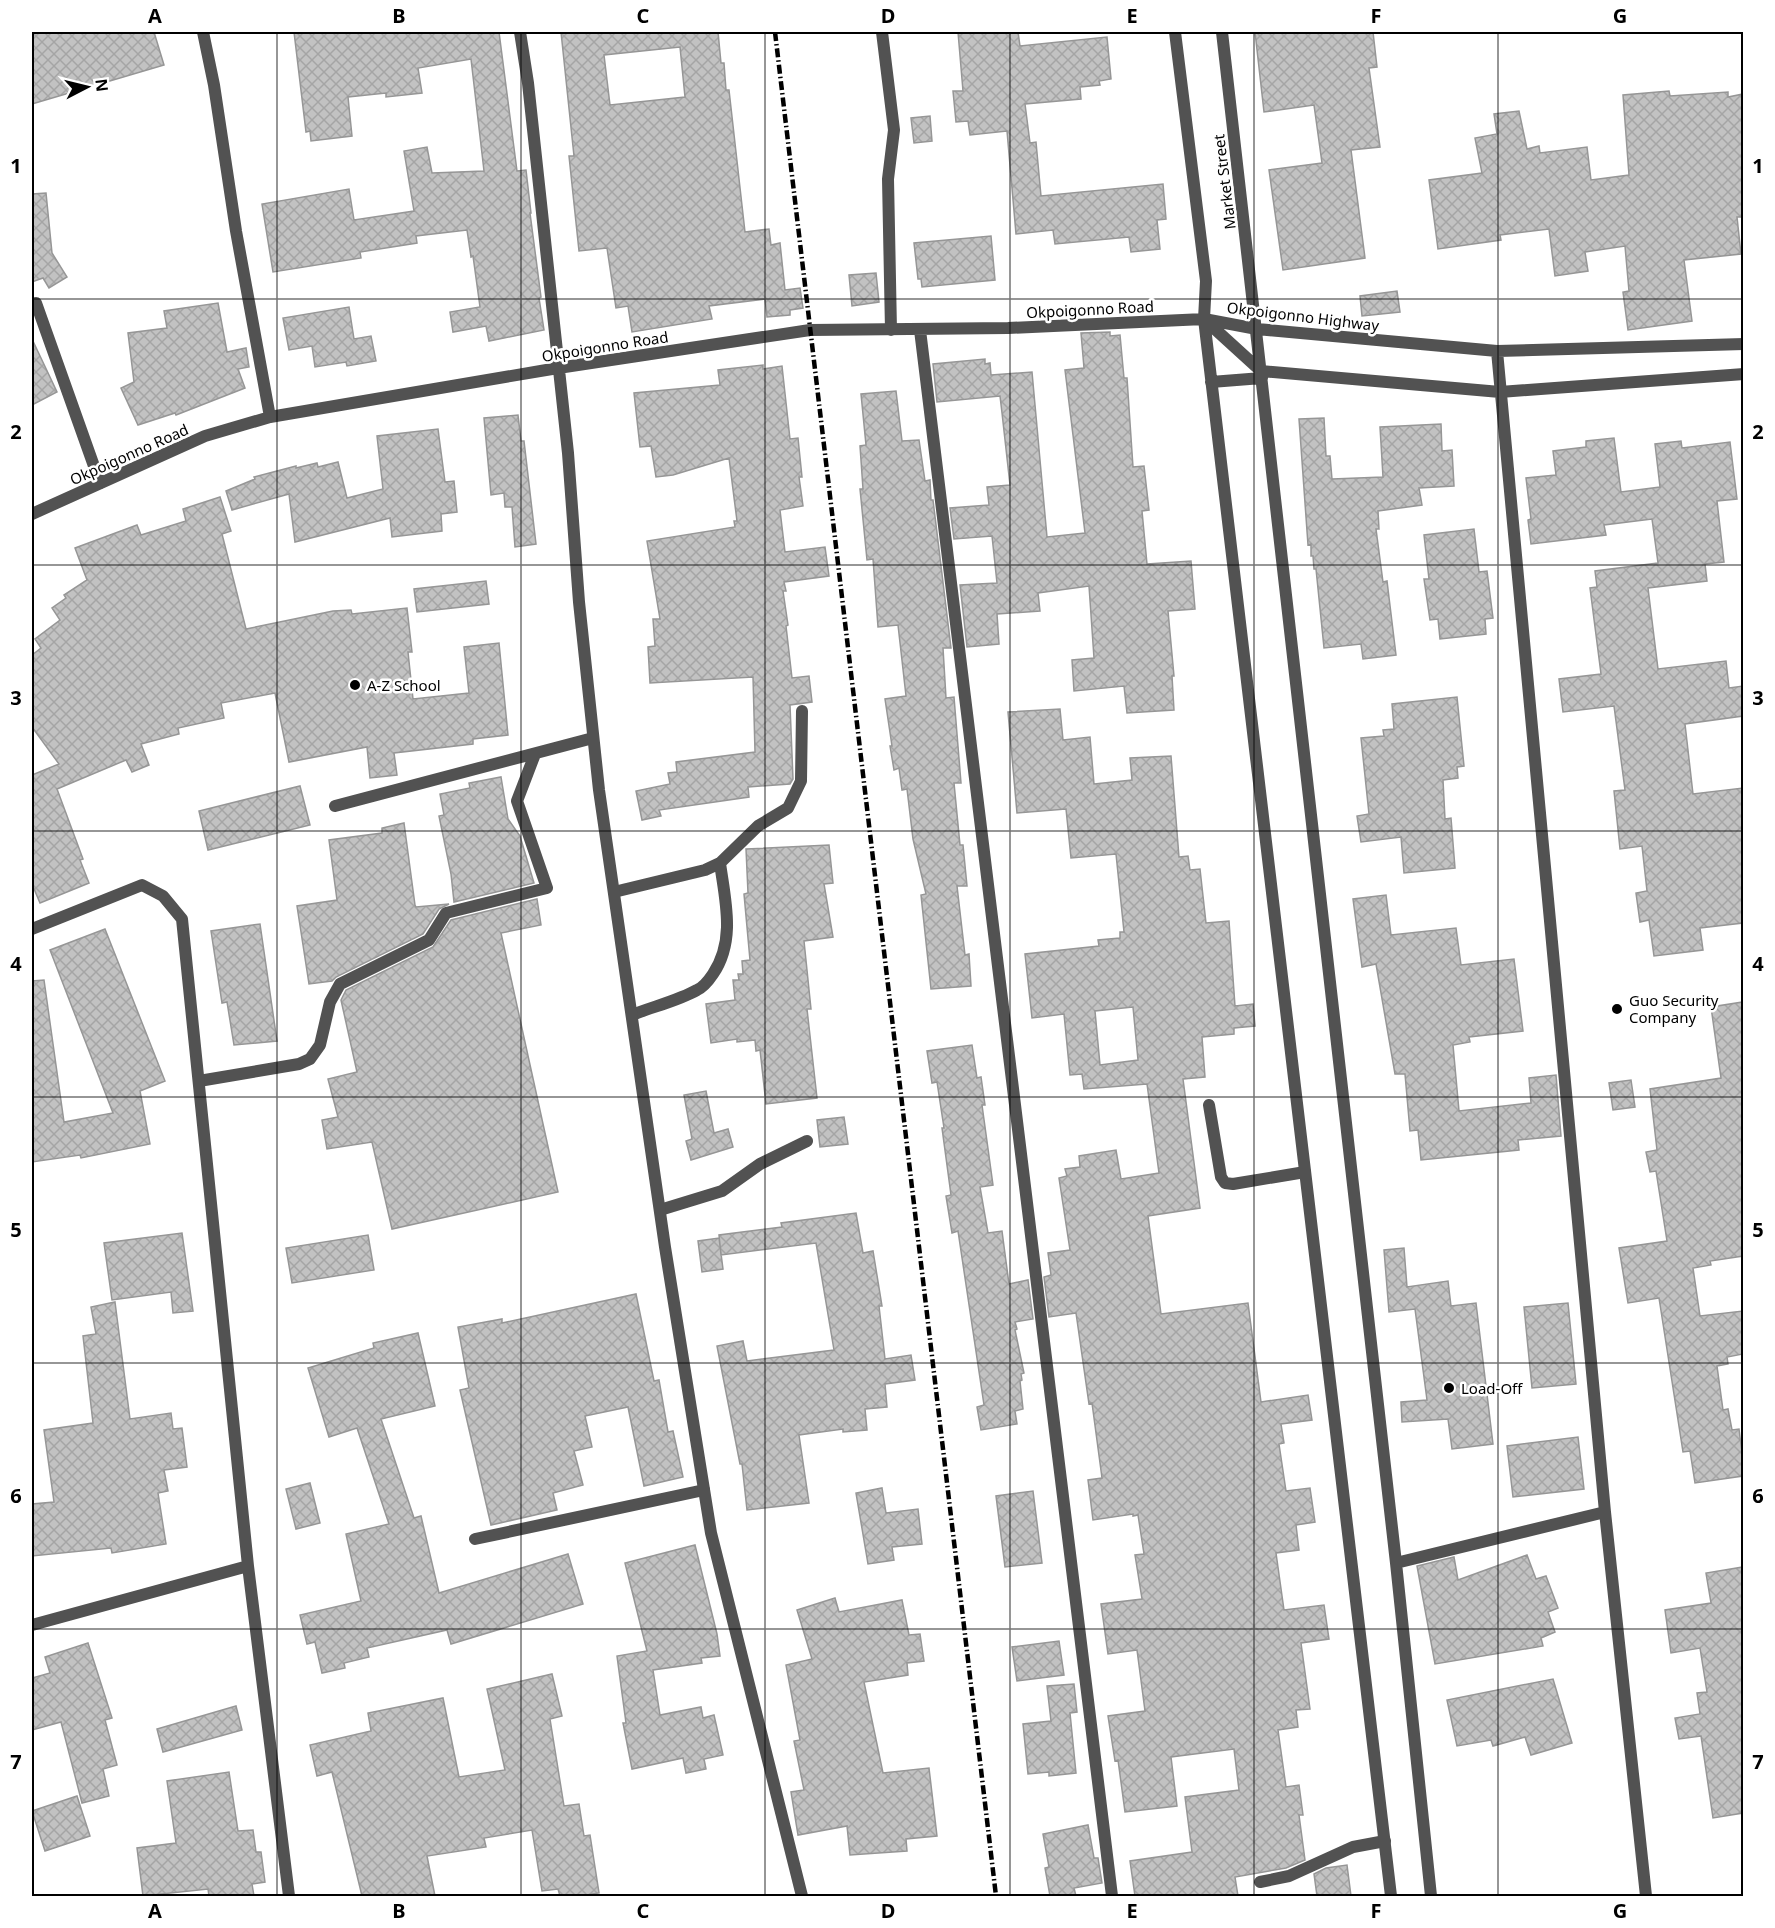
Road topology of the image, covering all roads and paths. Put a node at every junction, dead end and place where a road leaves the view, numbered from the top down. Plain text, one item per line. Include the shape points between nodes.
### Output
1 (203, 32) edge
2 (520, 32) edge
3 (882, 32) edge
4 (1175, 32) edge
5 (1222, 32) edge
6 (36, 303) dead end
7 (1204, 319) junction
8 (1257, 329) junction
9 (891, 330) junction
10 (920, 330) junction
11 (1743, 344) edge
12 (1497, 351) junction
13 (558, 368) junction
14 (1262, 374) junction
15 (1743, 374) edge
16 (1211, 382) junction
17 (1500, 392) junction
18 (270, 417) junction
19 (100, 483) junction
20 (32, 514) edge
21 (802, 711) dead end
22 (593, 738) junction
23 (534, 754) junction
24 (335, 806) dead end
25 (720, 862) junction
26 (614, 892) junction
27 (32, 929) edge
28 (633, 1015) junction
29 (199, 1081) junction
30 (1209, 1105) dead end
31 (807, 1141) dead end
32 (1305, 1172) junction
33 (660, 1210) junction
34 (704, 1490) junction
35 (1605, 1512) junction
36 (475, 1539) dead end
37 (1396, 1563) junction
38 (248, 1566) junction
39 (32, 1625) edge
40 (1385, 1841) junction
41 (1260, 1882) dead end
42 (289, 1896) edge
43 (802, 1896) edge
44 (1112, 1896) edge
45 (1391, 1896) edge
46 (1431, 1896) edge
47 (1646, 1896) edge

1 - 18 street
2 - 13 street
3 - 9 street via 894,130 888,178
4 - 7 street, Market Street via 1206,281
5 - 8 street, Market Street
6 - 19 street
7 - 8 street, Okpoigonno Highway
7 - 10 street, Okpoigonno Road
7 - 14 street, Okpoigonno Highway
7 - 16 street, Market Street
8 - 12 street, Okpoigonno Highway
8 - 14 street, Market Street
9 - 10 street, Okpoigonno Road
9 - 13 street, Okpoigonno Road via 810,330
10 - 44 street
11 - 12 street, Okpoigonno Highway
12 - 17 street
13 - 18 street, Okpoigonno Road
13 - 22 street
14 - 16 street
14 - 17 street
14 - 37 street, Market Street
15 - 17 street
16 - 32 street, Market Street
17 - 35 street
18 - 19 street, Okpoigonno Road via 205,436
19 - 20 street, Okpoigonno Road
21 - 25 street via 801,781 788,808 758,826
22 - 23 street
22 - 26 street
23 - 24 street
23 - 29 street via 517,801 547,888 446,913 429,940 340,984 330,1002 320,1045 310,1059 299,1065
25 - 26 street via 705,870
25 - 28 street via 728,925 725,952 718,967 698,990
26 - 28 street
27 - 29 street via 142,885 163,896 182,919
28 - 33 street
29 - 38 street
30 - 32 street via 1225,1183 1233,1185
31 - 33 street via 760,1164 722,1191
32 - 40 street, Market Street
33 - 34 street
34 - 36 street
34 - 43 street via 714,1545
35 - 37 street
35 - 47 street
37 - 46 street, Market Street
38 - 39 street
38 - 42 street
40 - 41 street via 1353,1847 1289,1876
40 - 45 street, Market Street

